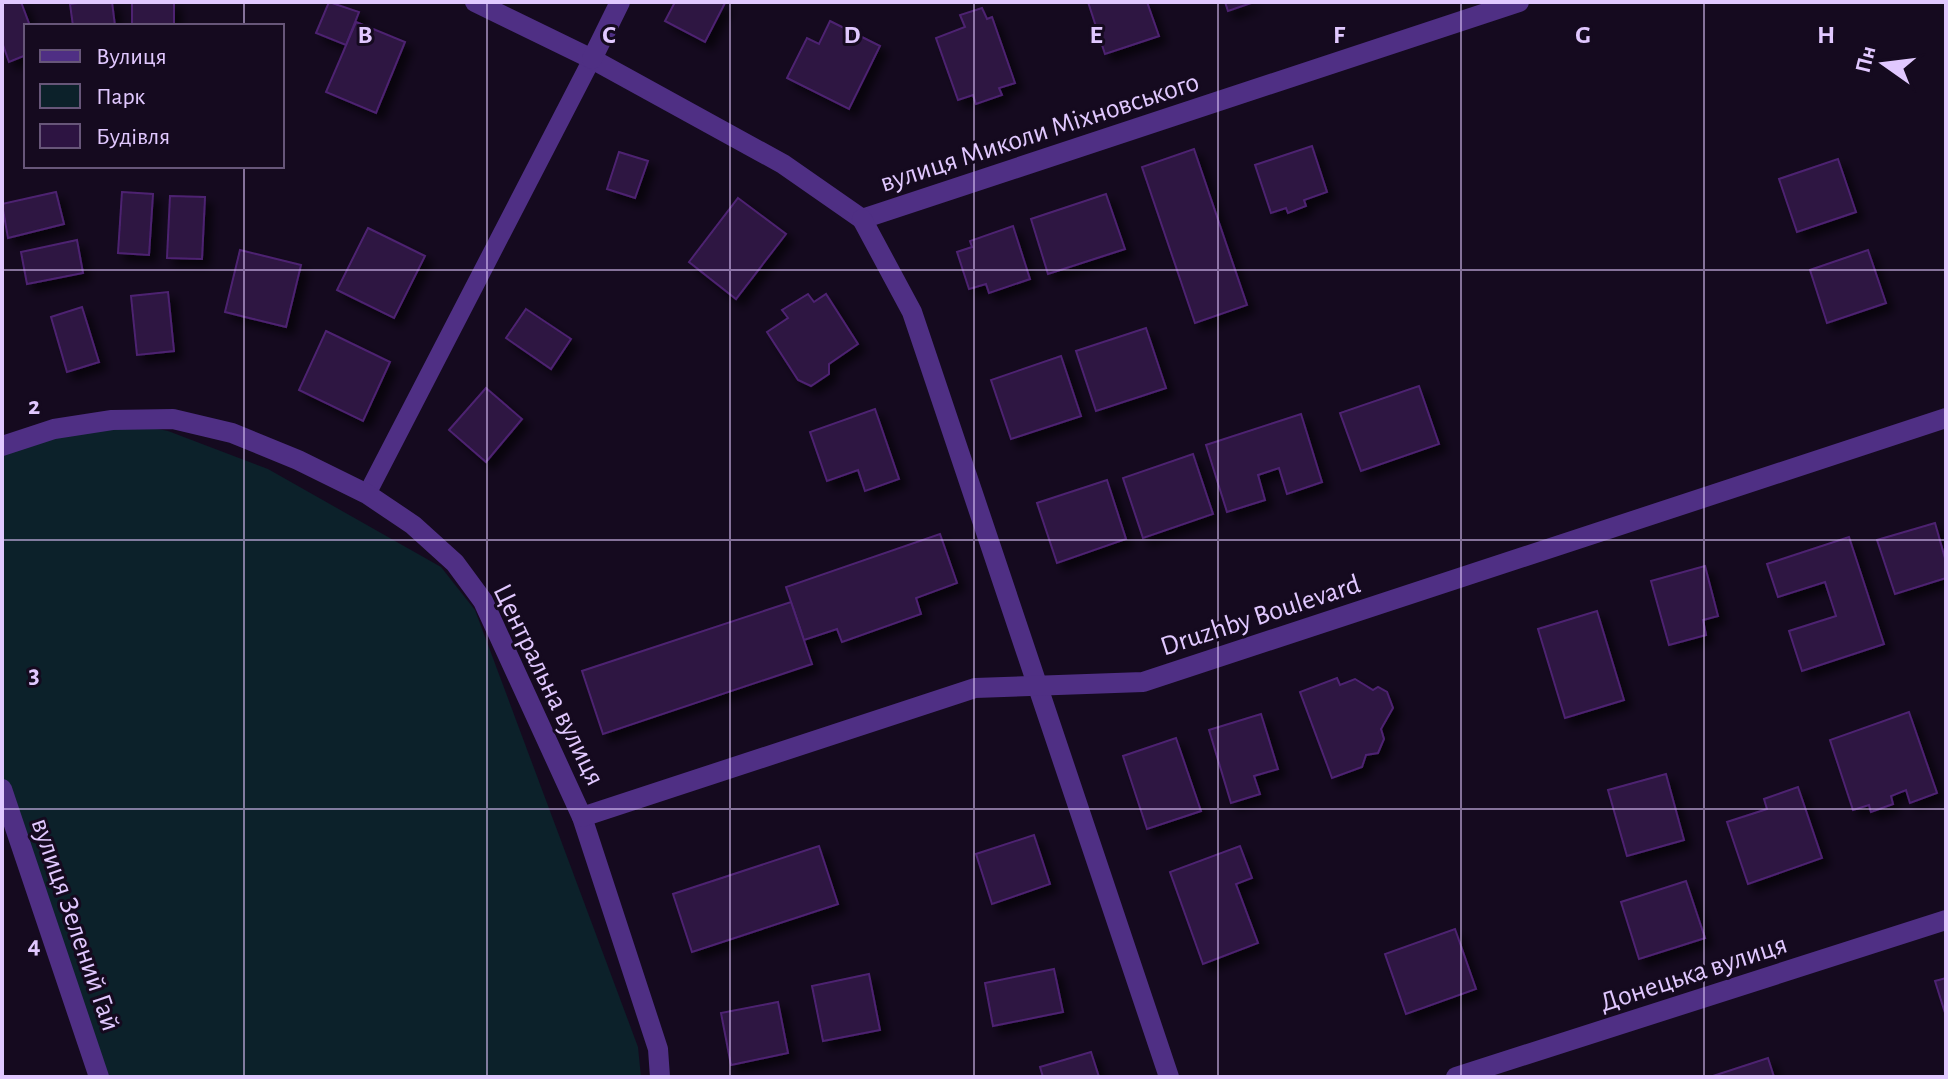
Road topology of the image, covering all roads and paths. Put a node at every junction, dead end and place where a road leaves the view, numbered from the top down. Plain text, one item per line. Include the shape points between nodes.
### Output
1 (475, 2) edge
2 (620, 2) edge
3 (1519, 2) edge
4 (592, 59) junction
5 (862, 219) junction
6 (1946, 418) edge
7 (2, 446) edge
8 (367, 494) junction
9 (1037, 686) junction
10 (2, 789) edge
11 (582, 817) junction
12 (1946, 920) edge
13 (99, 1077) edge
14 (660, 1077) edge
15 (1169, 1077) edge
16 (1456, 1077) edge

1 - 4 street, вулиця Миколи Міхновського
2 - 4 street
3 - 5 street, вулиця Миколи Міхновського
4 - 5 street, вулиця Миколи Міхновського via 783,164
4 - 8 lane
5 - 9 street via 912,312
6 - 9 street, Druzhby Boulevard via 1143,682
7 - 8 street, Центральна вулиця via 54,429 112,420 173,419 232,433
8 - 11 street, Центральна вулиця via 455,563 483,601
9 - 11 street, Druzhby Boulevard via 975,688
9 - 15 street
10 - 13 street, вулиця Зелений Гай
11 - 14 street, Центральна вулиця via 658,1049
12 - 16 street, Донецька вулиця

